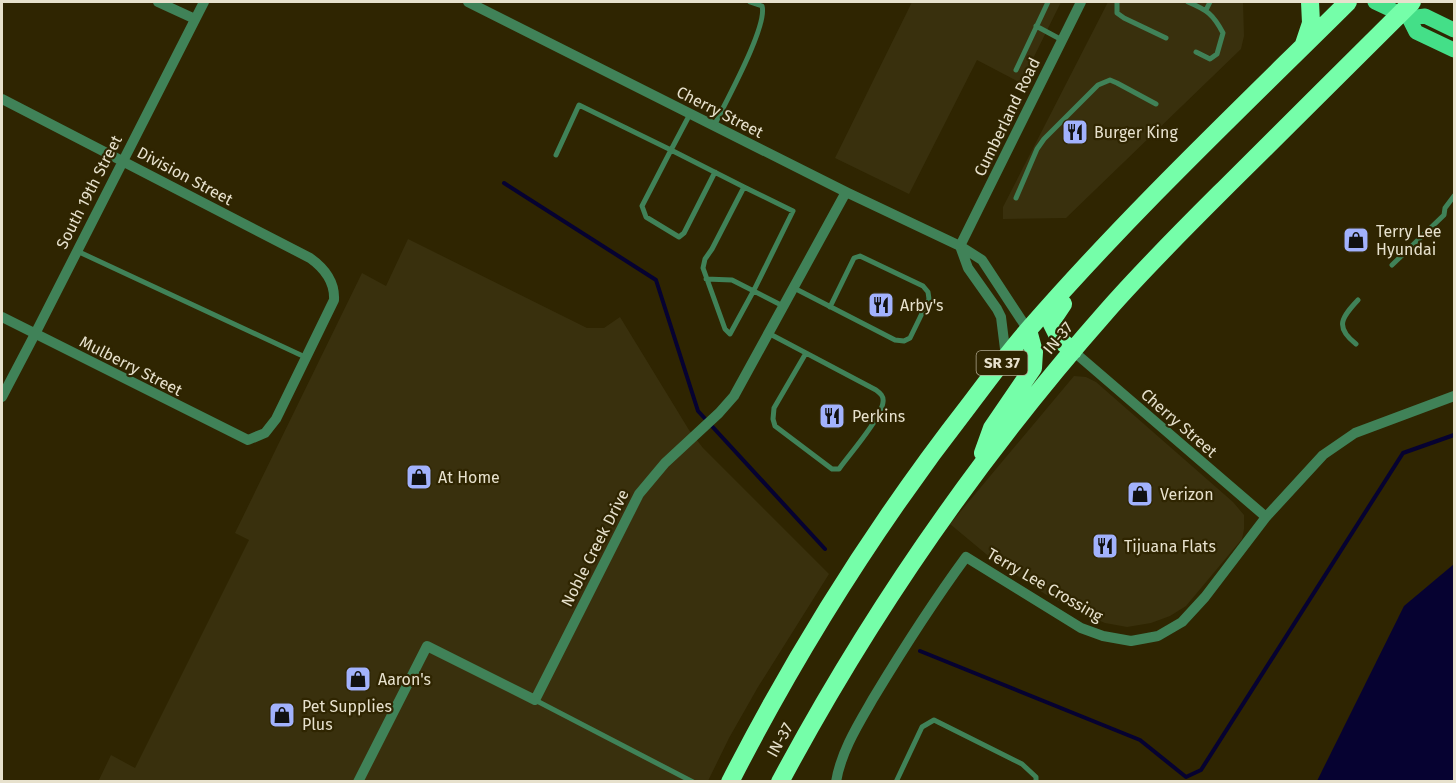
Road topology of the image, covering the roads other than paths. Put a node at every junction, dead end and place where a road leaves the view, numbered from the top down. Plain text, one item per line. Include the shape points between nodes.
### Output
1 (158, 2) edge
2 (204, 2) edge
3 (468, 2) edge
4 (750, 2) edge
5 (1048, 2) edge
6 (1081, 2) edge
7 (1117, 2) edge
8 (1188, 2) edge
9 (1210, 2) edge
10 (1310, 2) edge
11 (1348, 2) edge
12 (1375, 2) edge
13 (1206, 10) junction
14 (1407, 11) edge
15 (195, 19) junction
16 (1036, 26) junction
17 (1455, 30) edge
18 (1166, 38) dead end
19 (1062, 40) junction
20 (1304, 46) junction
21 (1455, 50) edge
22 (1196, 52) dead end
23 (1016, 70) dead end
24 (2, 99) edge
25 (1156, 104) dead end
26 (690, 114) junction
27 (714, 126) junction
28 (671, 150) junction
29 (556, 155) dead end
30 (122, 160) junction
31 (715, 172) junction
32 (744, 187) junction
33 (846, 192) junction
34 (1455, 196) edge
35 (1016, 198) dead end
36 (1119, 230) junction
37 (960, 246) junction
38 (77, 251) junction
39 (1392, 265) dead end
40 (706, 279) junction
41 (794, 288) junction
42 (754, 290) junction
43 (1358, 300) dead end
44 (784, 307) junction
45 (830, 307) junction
46 (2, 317) edge
47 (1028, 330) junction
48 (35, 334) junction
49 (770, 334) junction
50 (1356, 344) dead end
51 (1073, 351) junction
52 (806, 353) junction
53 (305, 357) junction
54 (1006, 358) junction
55 (1455, 396) edge
56 (2, 397) edge
57 (978, 469) junction
58 (1266, 517) junction
59 (535, 700) junction
60 (358, 782) edge
61 (693, 782) edge
62 (730, 782) edge
63 (780, 782) edge
64 (836, 782) edge
65 (896, 782) edge
66 (1036, 782) edge

1 - 15 street
2 - 15 street, South 19th Street
3 - 26 street, Cherry Street
4 - 27 lane via 762,6 760,31
5 - 16 lane
6 - 19 street, Cumberland Road
7 - 18 lane via 1117,13
8 - 13 lane
9 - 13 lane
10 - 20 highway via 1311,24
11 - 20 highway, IN-37 / SR 37
12 - 14 main road
13 - 22 lane via 1216,18 1223,33 1217,54 1210,59
14 - 17 main road
14 - 21 main road via 1416,32
14 - 51 highway, IN-37 / SR 37 via 1155,258
15 - 30 street, South 19th Street
16 - 19 lane
16 - 23 lane
19 - 37 street, Cumberland Road
20 - 36 highway, IN-37 / SR 37
24 - 30 street, Division Street
25 - 35 lane via 1117,82 1104,81 1098,85 1044,139
26 - 27 street, Cherry Street
26 - 28 lane
27 - 33 street, Cherry Street
28 - 29 lane via 579,105
28 - 31 lane
28 - 31 lane via 642,206 646,217 679,237
30 - 38 street, South 19th Street
30 - 53 street, Division Street via 316,263 331,281 334,300
31 - 32 lane
32 - 40 lane via 705,259
32 - 42 lane via 793,211
33 - 37 street, Cherry Street
33 - 41 street, Noble Creek Drive
34 - 39 lane via 1444,215
36 - 47 highway, IN-37 / SR 37
36 - 51 highway via 1051,322 1060,340
37 - 47 street, Cherry Street via 982,260
37 - 54 street via 968,268 998,309
38 - 48 street, South 19th Street
38 - 53 lane
40 - 42 lane via 732,280
40 - 42 lane via 730,334
41 - 44 street, Noble Creek Drive
41 - 45 lane
42 - 44 lane
43 - 50 lane via 1344,314 1342,322 1344,331
44 - 49 street, Noble Creek Drive
45 - 45 lane via 904,341 910,338 929,299 923,286 860,256 854,258
46 - 48 street, Mulberry Street
47 - 54 highway, IN-37 / SR 37
47 - 57 highway via 1034,352 1033,368 992,428
48 - 53 street, Mulberry Street via 248,440 266,433 272,426
48 - 56 street, South 19th Street
49 - 52 lane
49 - 59 street, Noble Creek Drive via 734,396 639,494
51 - 57 highway, IN-37 / SR 37
51 - 58 street, Cherry Street
52 - 52 lane via 882,395 875,422 839,469 832,469 775,426 773,419 774,408
54 - 62 highway, IN-37 / SR 37 via 939,444 850,572 788,674
55 - 58 street, Terry Lee Crossing via 1355,433 1323,455
57 - 63 highway, IN-37 / SR 37 via 853,652
58 - 64 street, Terry Lee Crossing via 1182,622 1158,636 1131,641 1081,628 966,557 917,627 859,724
59 - 60 street via 427,646
59 - 61 lane
65 - 66 lane via 922,727 934,720 1022,764 1036,777

